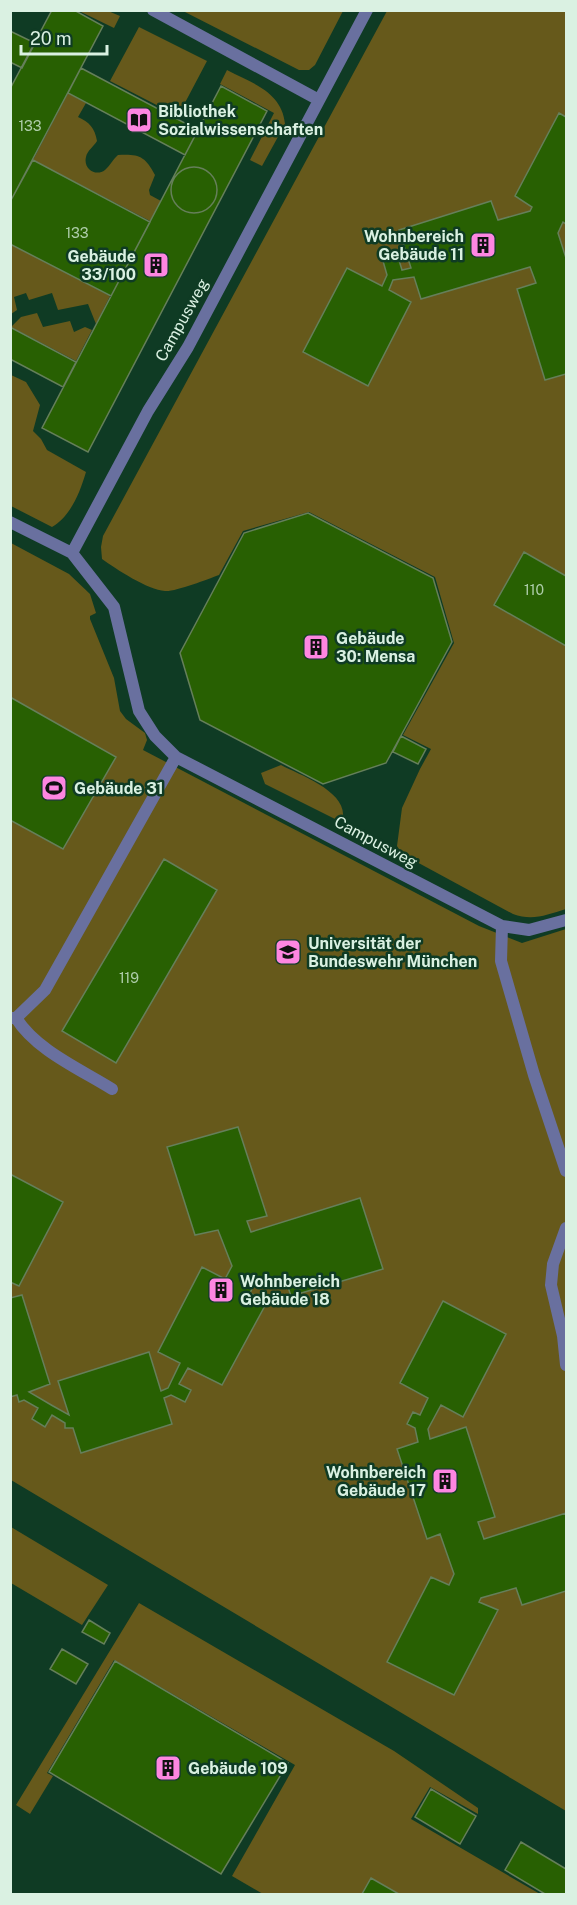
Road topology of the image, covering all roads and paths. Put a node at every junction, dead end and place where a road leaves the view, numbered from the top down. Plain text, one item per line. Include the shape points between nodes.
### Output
1 (153, 10) edge
2 (367, 10) edge
3 (319, 100) junction
4 (10, 522) edge
5 (72, 553) junction
6 (176, 757) junction
7 (567, 920) edge
8 (502, 926) junction
9 (13, 1018) edge
10 (112, 1089) dead end
11 (567, 1171) edge
12 (567, 1228) edge
13 (567, 1365) edge

1 - 3 street
2 - 3 street, Campusweg
3 - 5 street, Campusweg
4 - 5 street, Campusweg
5 - 6 street, Campusweg via 114,607 139,711 154,736
6 - 8 street, Campusweg
6 - 9 street via 45,990
7 - 8 street, Campusweg via 529,930
8 - 11 street via 501,961
9 - 10 street via 35,1041
12 - 13 street via 553,1264 550,1285

